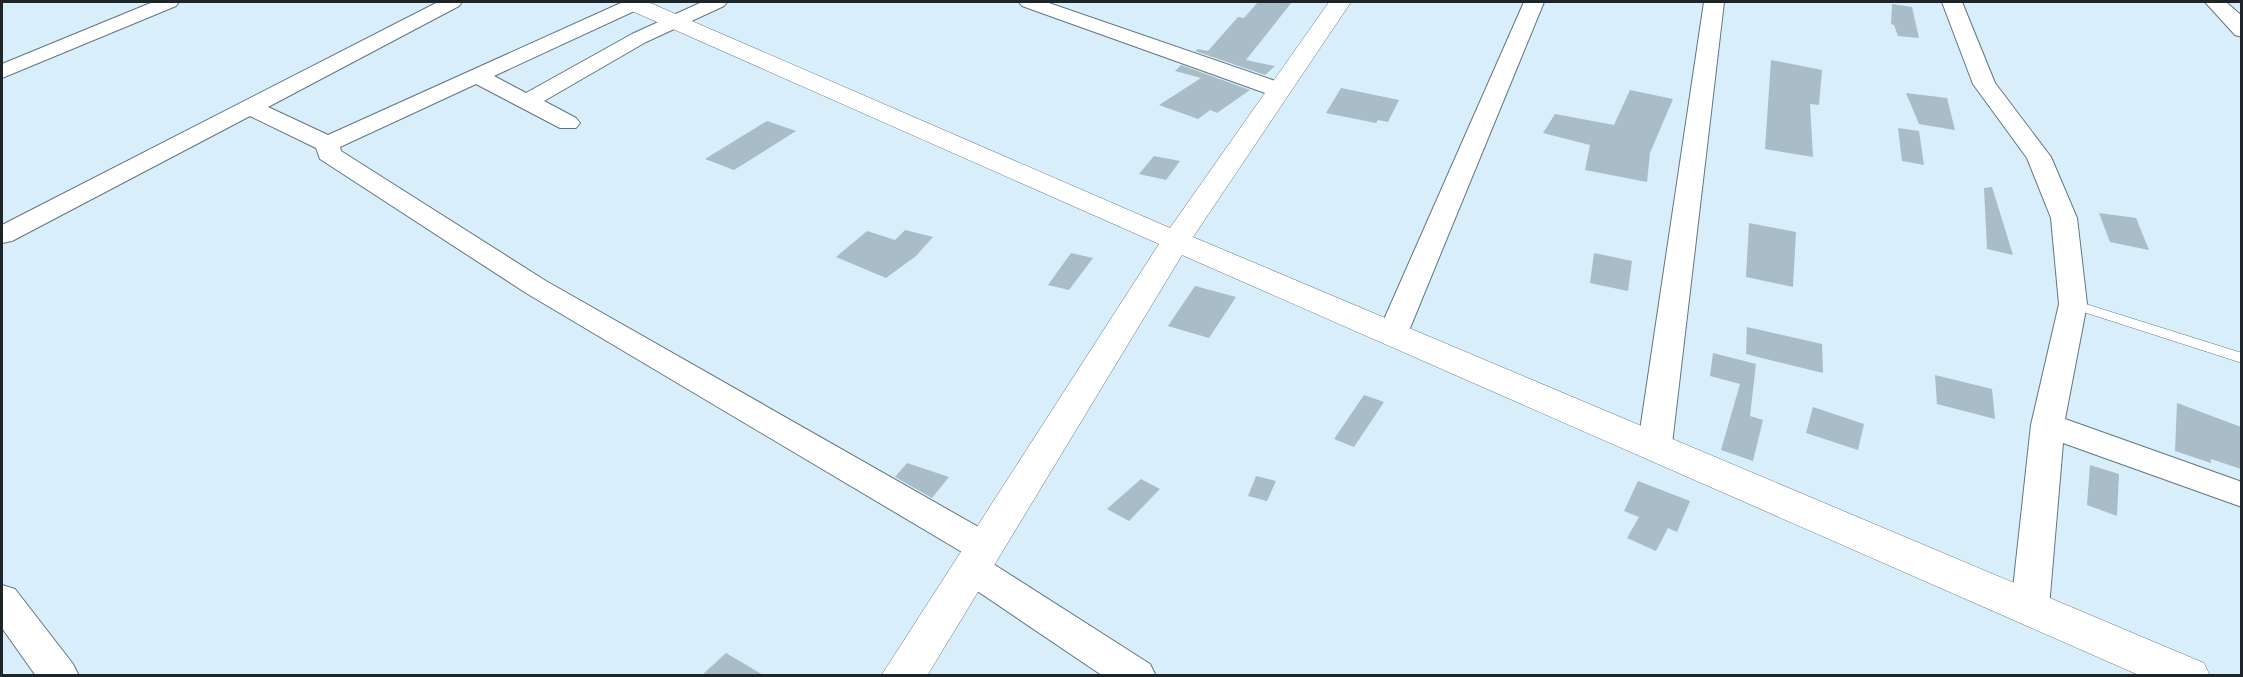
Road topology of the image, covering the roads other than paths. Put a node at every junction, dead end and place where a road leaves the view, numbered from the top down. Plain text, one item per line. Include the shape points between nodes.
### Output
1 (169, 2) edge
2 (452, 2) edge
3 (634, 2) edge
4 (717, 2) edge
5 (1029, 2) edge
6 (1340, 2) edge
7 (1534, 2) edge
8 (1714, 2) edge
9 (1952, 2) edge
10 (2215, 2) edge
11 (678, 21) junction
12 (2241, 31) edge
13 (2, 72) edge
14 (475, 75) junction
15 (1276, 89) junction
16 (528, 101) junction
17 (250, 107) junction
18 (568, 123) dead end
19 (328, 144) junction
20 (2, 235) edge
21 (1176, 241) junction
22 (2073, 304) junction
23 (1393, 333) junction
24 (2241, 358) edge
25 (2047, 425) junction
26 (1655, 444) junction
27 (2241, 495) edge
28 (977, 557) junction
29 (2, 600) edge
30 (2030, 607) junction
31 (59, 675) edge
32 (903, 675) edge
33 (1136, 675) edge
34 (2188, 675) edge

1 - 13 street
2 - 17 street
3 - 11 street
3 - 14 street
4 - 11 street
5 - 15 street
6 - 15 street
7 - 23 street
8 - 26 street
9 - 22 street via 1984,84 2039,157 2064,218
10 - 12 street
11 - 16 street via 639,38
11 - 21 street
14 - 16 street
14 - 19 street
15 - 21 street
16 - 18 street
17 - 19 street
17 - 20 street
19 - 28 street via 329,154 536,286
21 - 23 street
21 - 28 street
22 - 24 lane
22 - 25 street
23 - 26 street
25 - 27 street
25 - 30 street
26 - 30 street
28 - 32 street
28 - 33 street
29 - 31 street
30 - 34 street

